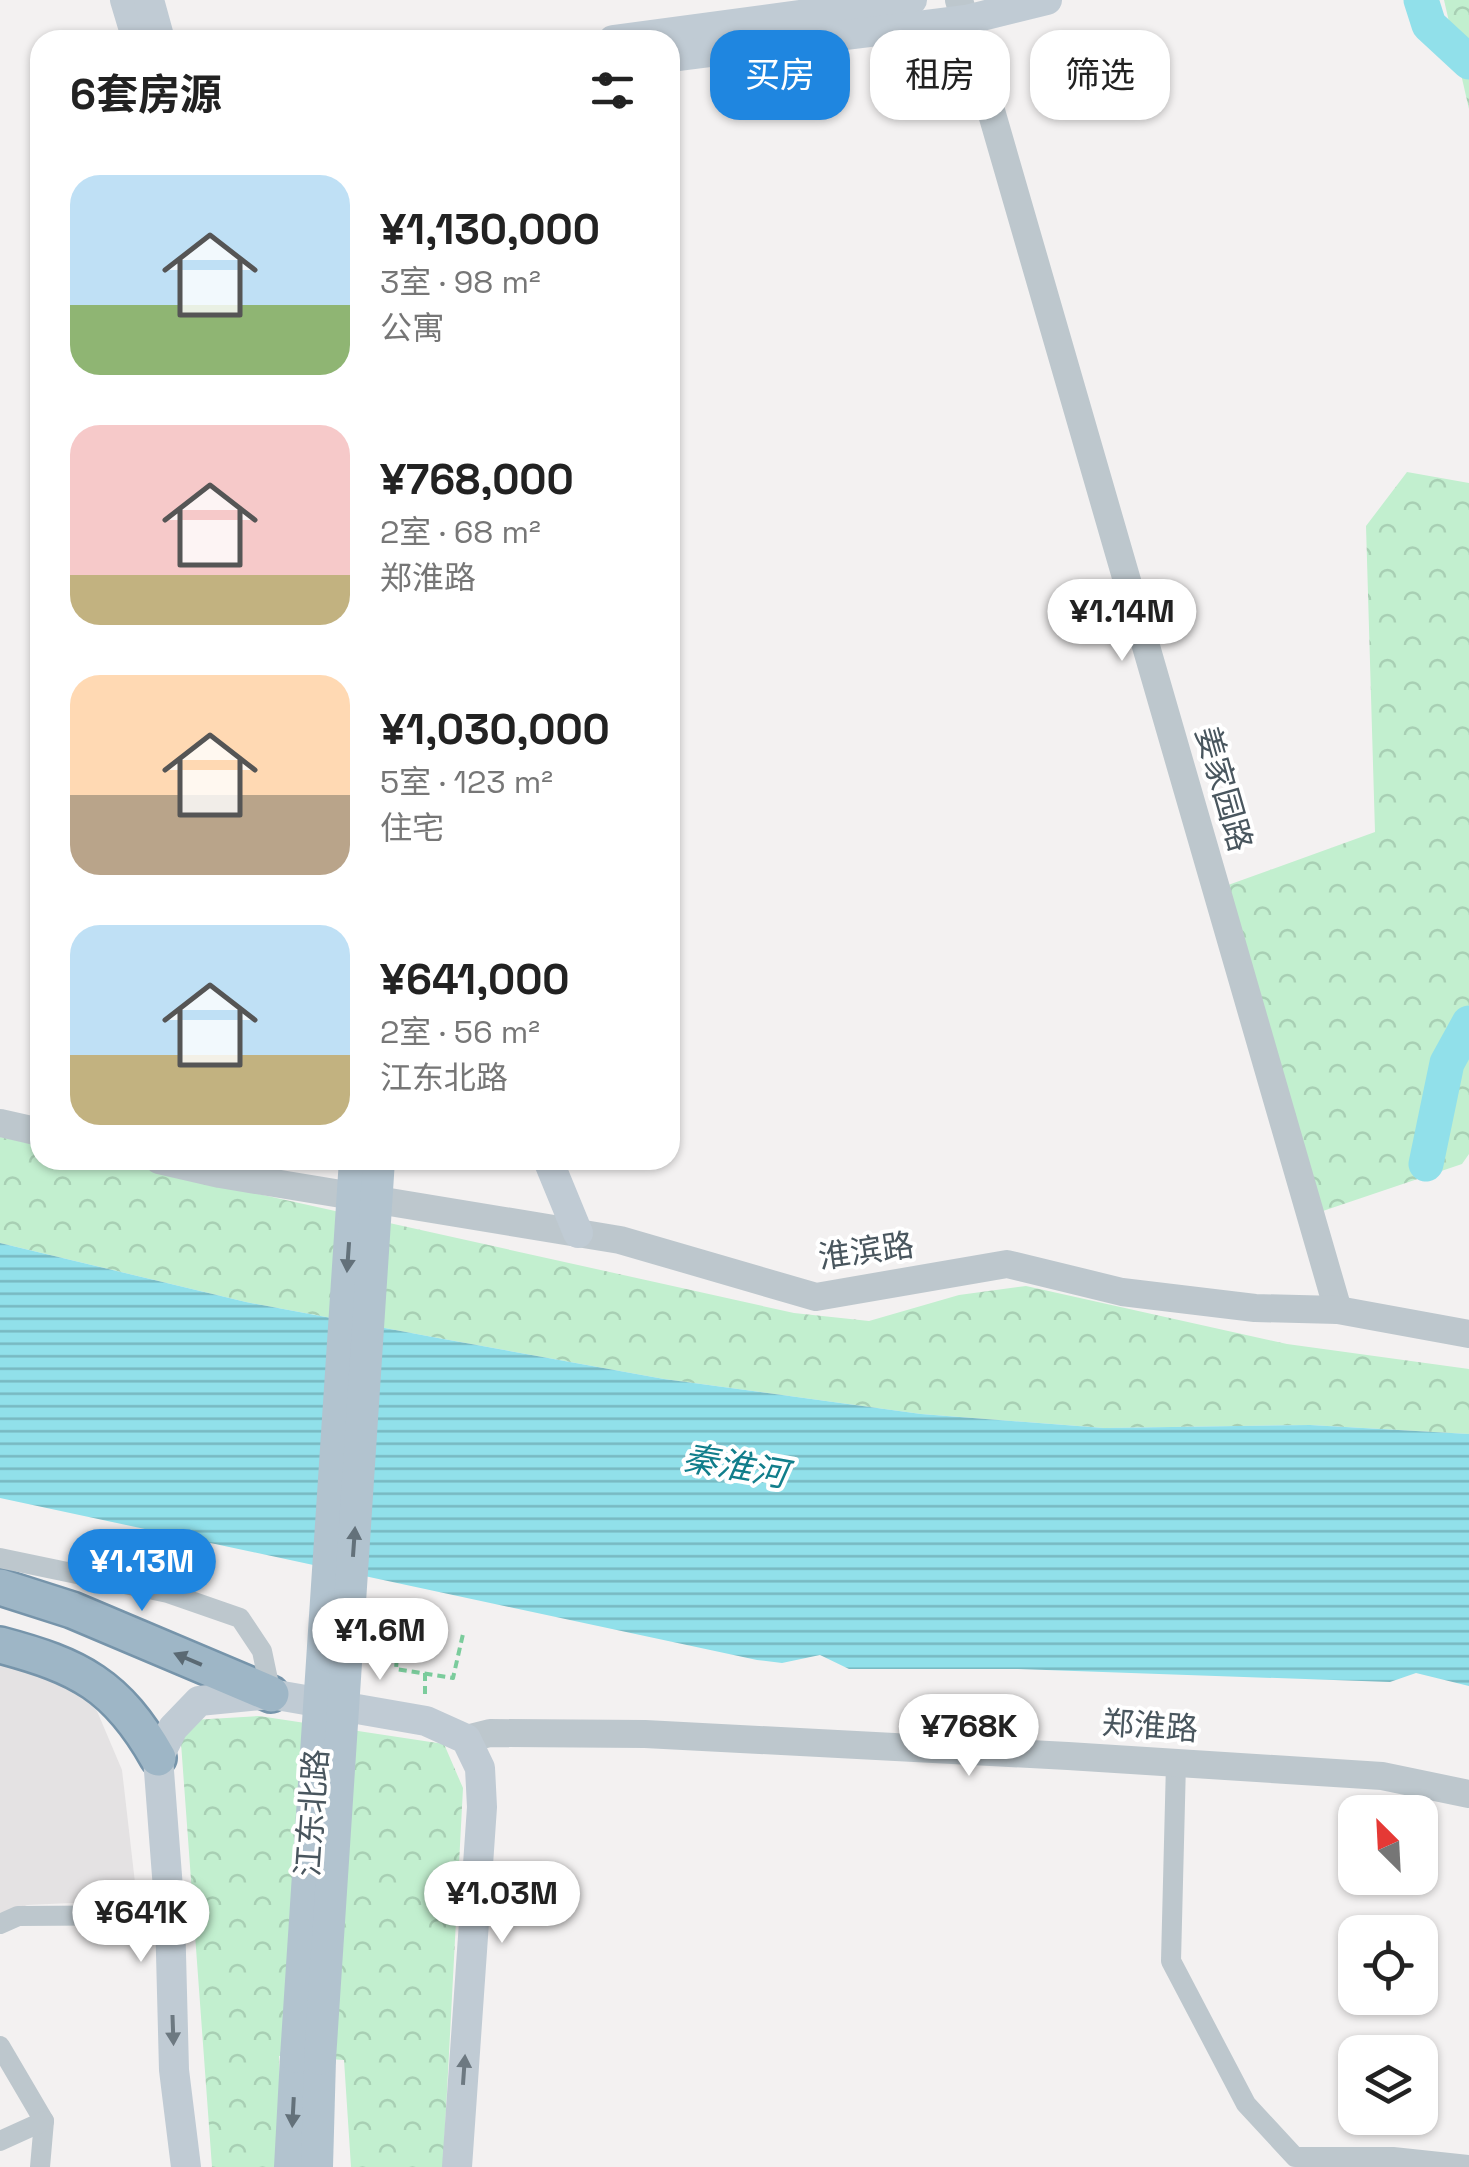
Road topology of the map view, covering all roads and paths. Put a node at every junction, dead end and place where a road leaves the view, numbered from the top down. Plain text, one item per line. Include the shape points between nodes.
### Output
1 (125, 0) edge
2 (149, 0) edge
3 (912, 0) edge
4 (1047, 0) edge
5 (963, 10) edge
6 (134, 30) edge
7 (157, 30) edge
8 (680, 31) edge
9 (680, 55) edge
10 (0, 1122) edge
11 (30, 1130) edge
12 (203, 1170) edge
13 (353, 1170) edge
14 (378, 1170) edge
15 (552, 1170) edge
16 (578, 1233) junction
17 (1338, 1310) junction
18 (1469, 1334) edge
19 (0, 1558) edge
20 (0, 1587) edge
21 (400, 1620) dead end
22 (463, 1634) dead end
23 (0, 1644) edge
24 (271, 1694) junction
25 (466, 1739) junction
26 (158, 1758) junction
27 (1176, 1762) junction
28 (1469, 1794) edge
29 (170, 1915) junction
30 (0, 1924) edge
31 (0, 2046) edge
32 (308, 2058) junction
33 (44, 2121) junction
34 (0, 2141) edge
35 (1295, 2162) edge
36 (1469, 2165) edge
37 (40, 2167) edge
38 (186, 2167) edge
39 (290, 2167) edge
40 (317, 2167) edge
41 (457, 2167) edge

1 - 6 main road
2 - 7 main road
3 - 8 main road
4 - 5 main road
5 - 9 main road
5 - 17 street, 姜家园路
10 - 11 street
12 - 16 street, 淮滨路
13 -> 32 main road, 江东北路, bridge
32 -> 14 main road, 江东北路, bridge
15 - 16 main road
16 - 17 street, 淮滨路 via 816,1297 1008,1264 1122,1292
17 - 18 street, 淮滨路
19 - 24 street via 168,1594 240,1618 262,1651
24 -> 20 highway
21 - 22 path via 396,1669 453,1678
23 - 26 highway via 74,1668 112,1693
24 - 25 main road via 426,1721
24 - 26 main road via 199,1701 172,1728
25 - 27 street, 郑淮路 via 490,1733 645,1734
41 -> 25 main road via 482,1807 480,1768
26 - 29 main road
27 - 28 street, 郑淮路 via 1382,1776
27 - 35 street via 1171,1961 1246,2104
29 - 30 street via 18,1916
29 -> 38 main road via 174,2070
31 - 33 street
32 -> 39 main road, 江东北路
32 - 40 main road, 江东北路
33 - 34 street
33 - 37 street
35 - 36 street via 1393,2157

